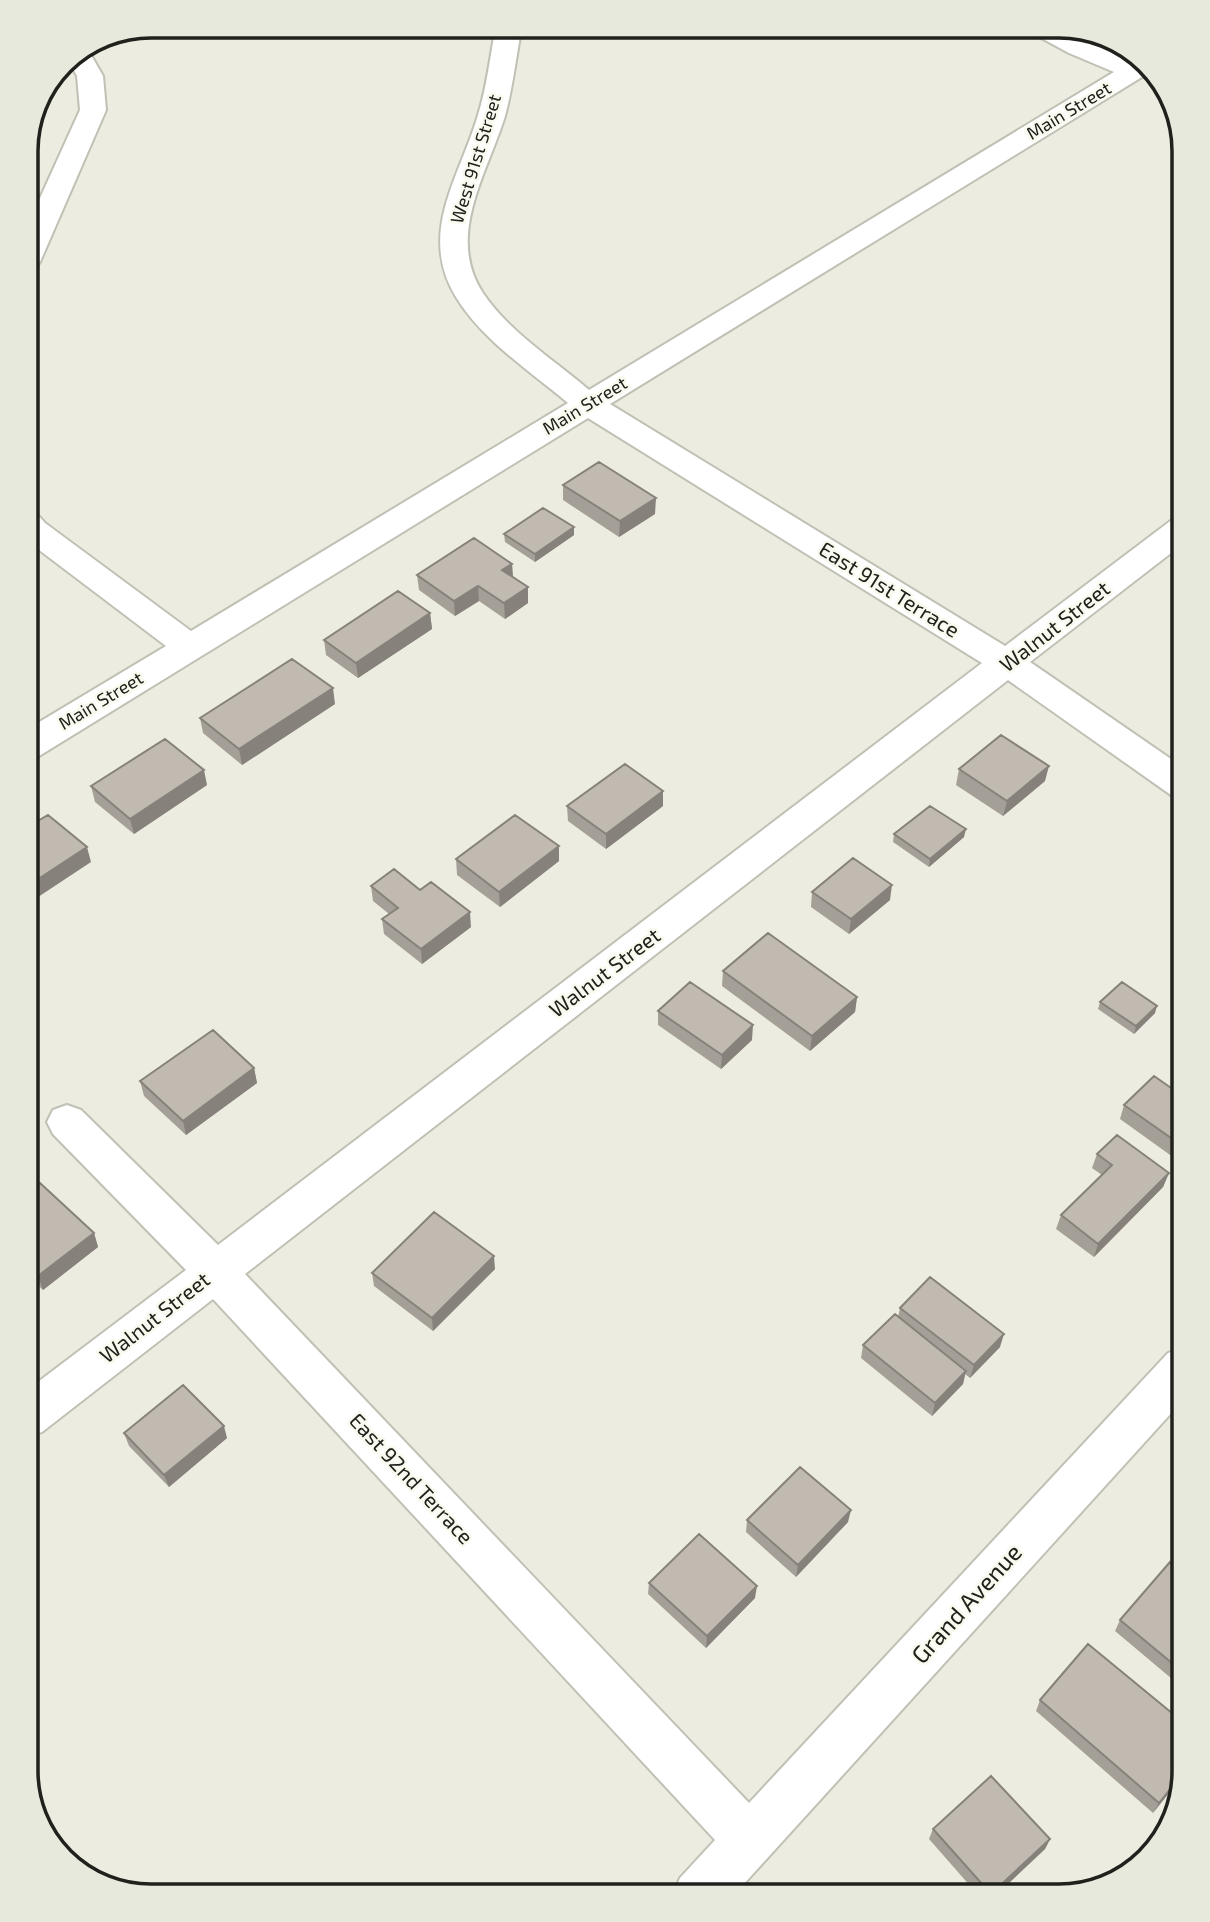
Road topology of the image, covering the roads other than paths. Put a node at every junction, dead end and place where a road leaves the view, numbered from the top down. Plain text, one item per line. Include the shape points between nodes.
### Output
1 (507, 38) edge
2 (1061, 39) edge
3 (83, 63) edge
4 (1131, 65) edge
5 (1136, 70) edge
6 (39, 218) edge
7 (588, 404) junction
8 (39, 534) edge
9 (1172, 535) edge
10 (190, 647) junction
11 (1009, 664) junction
12 (39, 739) edge
13 (1172, 778) edge
14 (67, 1122) dead end
15 (215, 1271) junction
16 (1172, 1380) edge
17 (38, 1408) edge
18 (750, 1841) junction
19 (710, 1884) edge

1 - 7 street, West 91st Street via 492,114 454,219 455,262 469,295 501,332
2 - 4 street
3 - 6 street via 90,76 93,110
5 - 7 street, Main Street
7 - 10 street, Main Street
7 - 11 street, East 91st Terrace
8 - 10 street
9 - 11 street, Walnut Street
10 - 12 street, Main Street
11 - 13 street, East 91st Terrace
11 - 15 street, Walnut Street
14 - 15 street, East 92nd Terrace
15 - 17 street, Walnut Street
15 - 18 street, East 92nd Terrace
16 - 18 street, Grand Avenue
18 - 19 street, Grand Avenue

